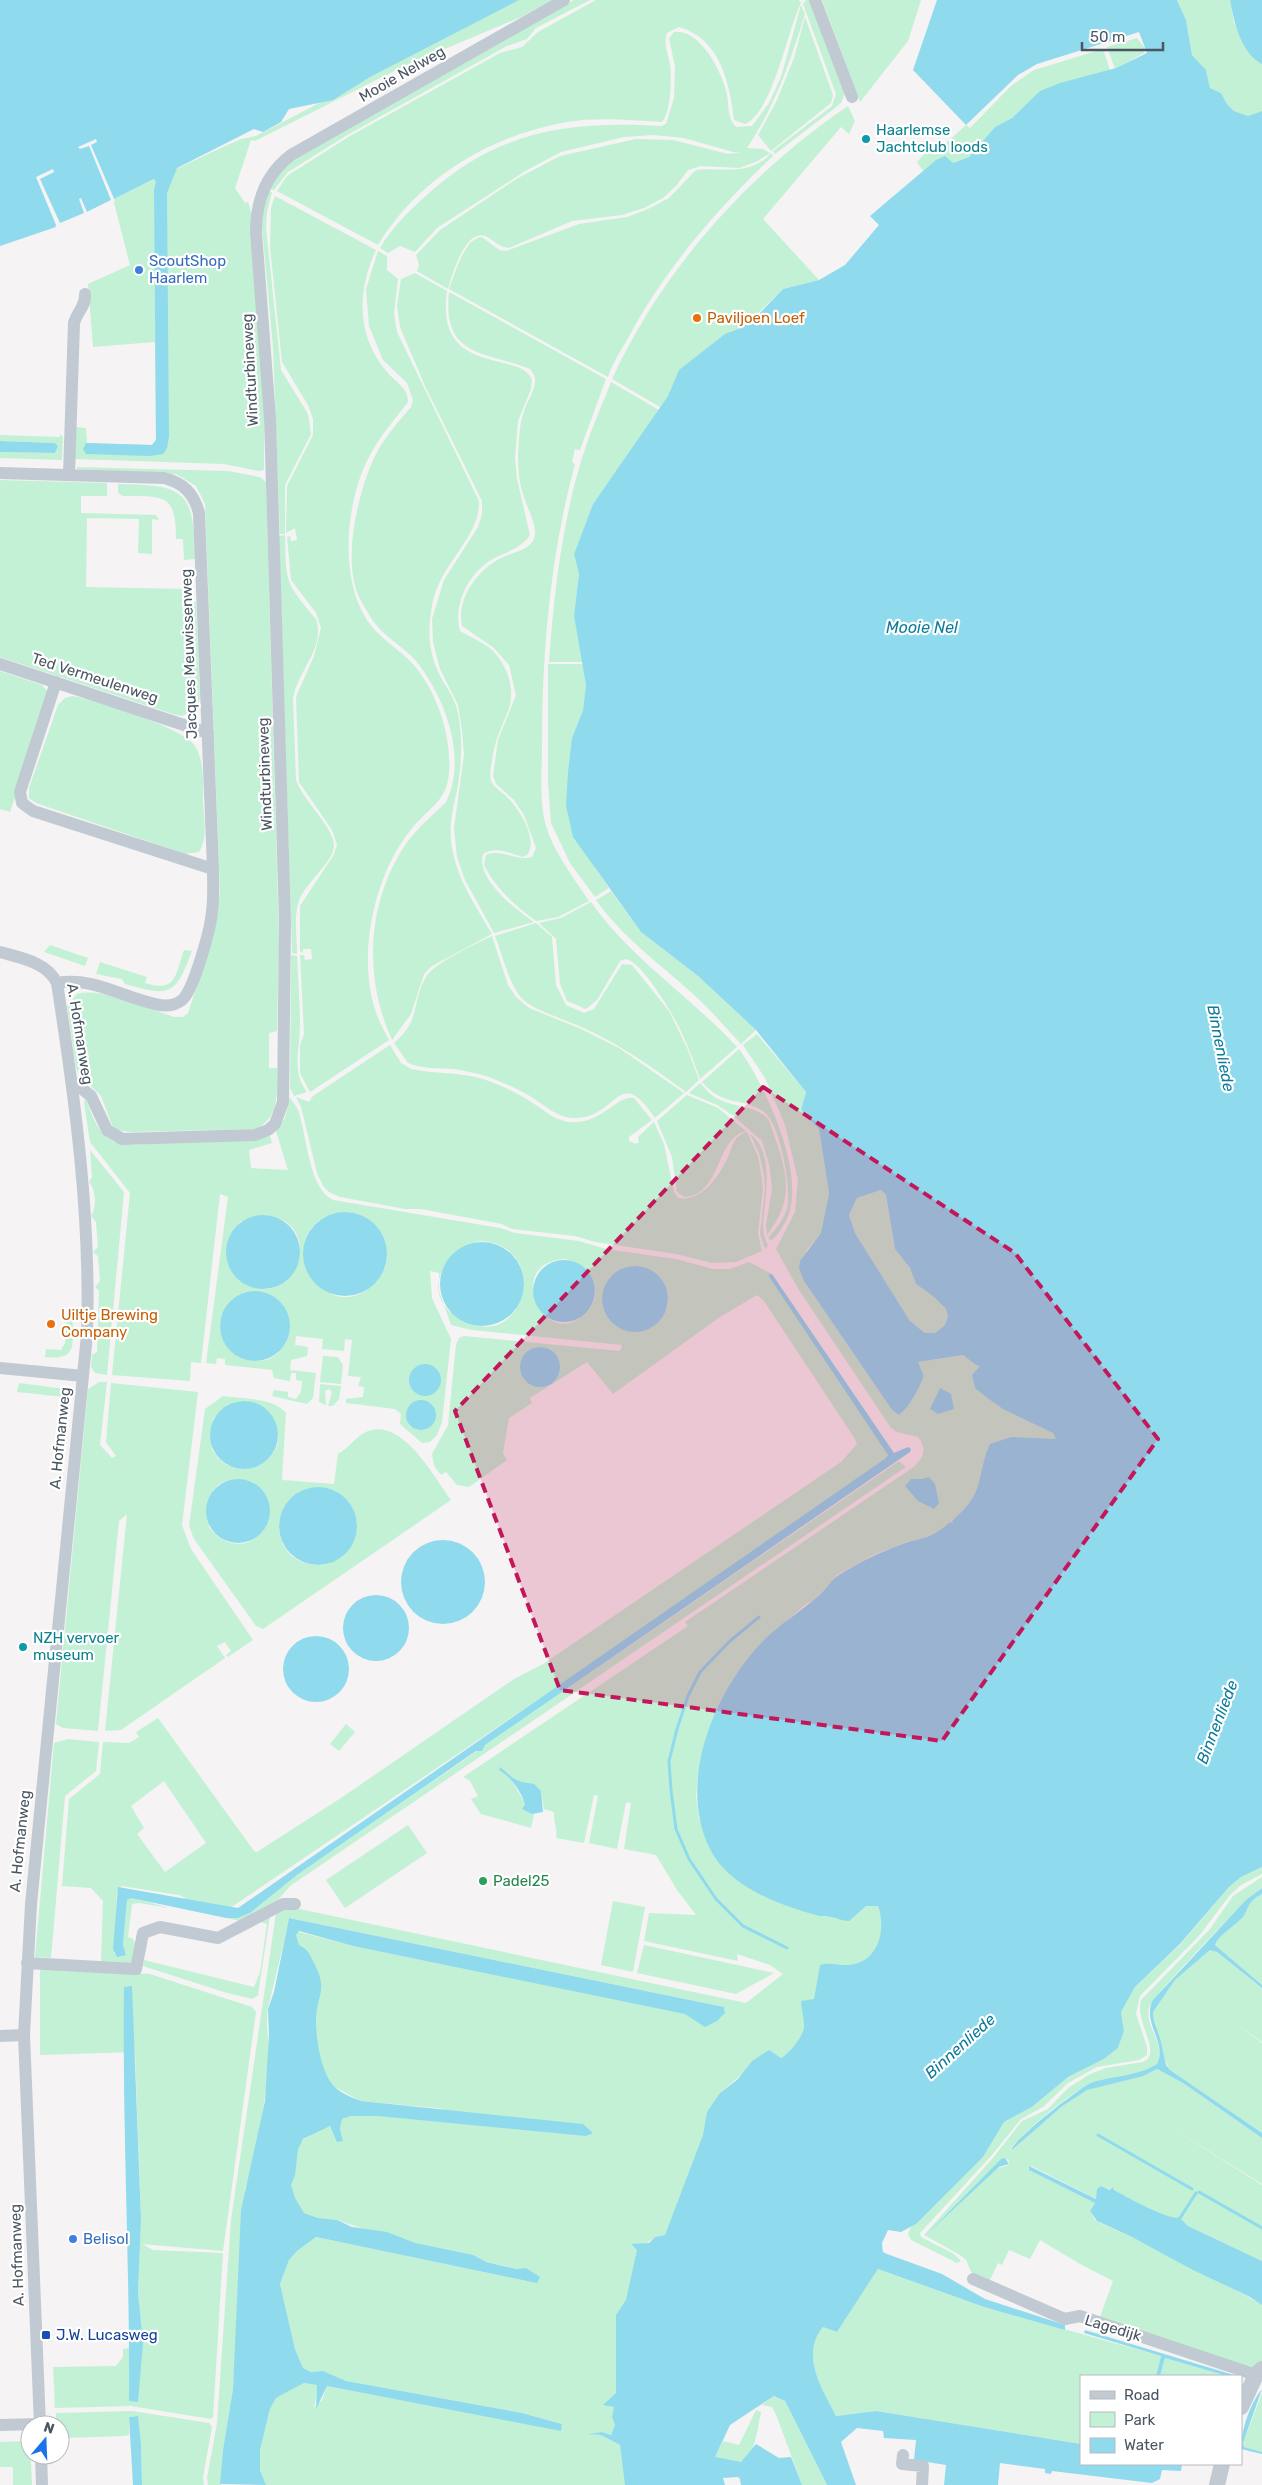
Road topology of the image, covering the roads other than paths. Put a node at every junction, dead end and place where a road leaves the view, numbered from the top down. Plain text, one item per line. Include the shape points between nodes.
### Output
1 (564, 0) edge
2 (815, 0) edge
3 (852, 97) dead end
4 (265, 186) joint
5 (85, 294) dead end
6 (0, 473) edge
7 (69, 475) junction
8 (0, 664) edge
9 (56, 682) junction
10 (208, 733) junction
11 (213, 869) junction
12 (0, 952) edge
13 (57, 983) junction
14 (71, 1080) junction
15 (0, 1368) edge
16 (83, 1376) junction
17 (295, 1904) dead end
18 (27, 1964) junction
19 (0, 2036) edge
20 (24, 2036) junction
21 (972, 2279) dead end
22 (1259, 2372) edge
23 (1242, 2405) edge
24 (40, 2415) edge
25 (20, 2424) edge
26 (0, 2425) edge
27 (903, 2455) dead end
28 (41, 2465) edge
29 (1222, 2465) edge
30 (42, 2485) edge
31 (922, 2485) edge
32 (1217, 2485) edge

1 - 4 street, Mooie Nelweg via 297,151 276,168
2 - 3 street
4 - 14 street, Windturbineweg via 256,222 270,409 282,810 285,921 282,1110 272,1127 255,1134 122,1139 107,1130 91,1096
5 - 7 street via 84,304 74,323
6 - 7 street, Jacques Meuwissenweg
7 - 10 street, Jacques Meuwissenweg via 164,478 178,482 194,497 201,529
8 - 9 street, Ted Vermeulenweg
9 - 10 street, Ted Vermeulenweg
9 - 11 street via 20,792 22,803 33,811
10 - 11 street, Jacques Meuwissenweg
11 - 13 street, Jacques Meuwissenweg via 209,929 183,1000 167,1005 152,1003 90,984
12 - 13 street, A. Hofmanweg via 38,964
13 - 14 street, A. Hofmanweg
14 - 16 street, A. Hofmanweg via 87,1248 88,1311
15 - 16 street
16 - 18 street, A. Hofmanweg via 32,1885
17 - 18 street via 283,1904 218,1938 160,1927 144,1933 136,1969
18 - 20 street, A. Hofmanweg
19 - 20 street
20 - 24 street, A. Hofmanweg
21 - 22 street, Lagedijk via 1065,2319 1080,2316
22 - 23 street, Lagedijk
25 - 26 street
27 - 31 street via 902,2464 923,2466
28 - 30 street
29 - 32 street

